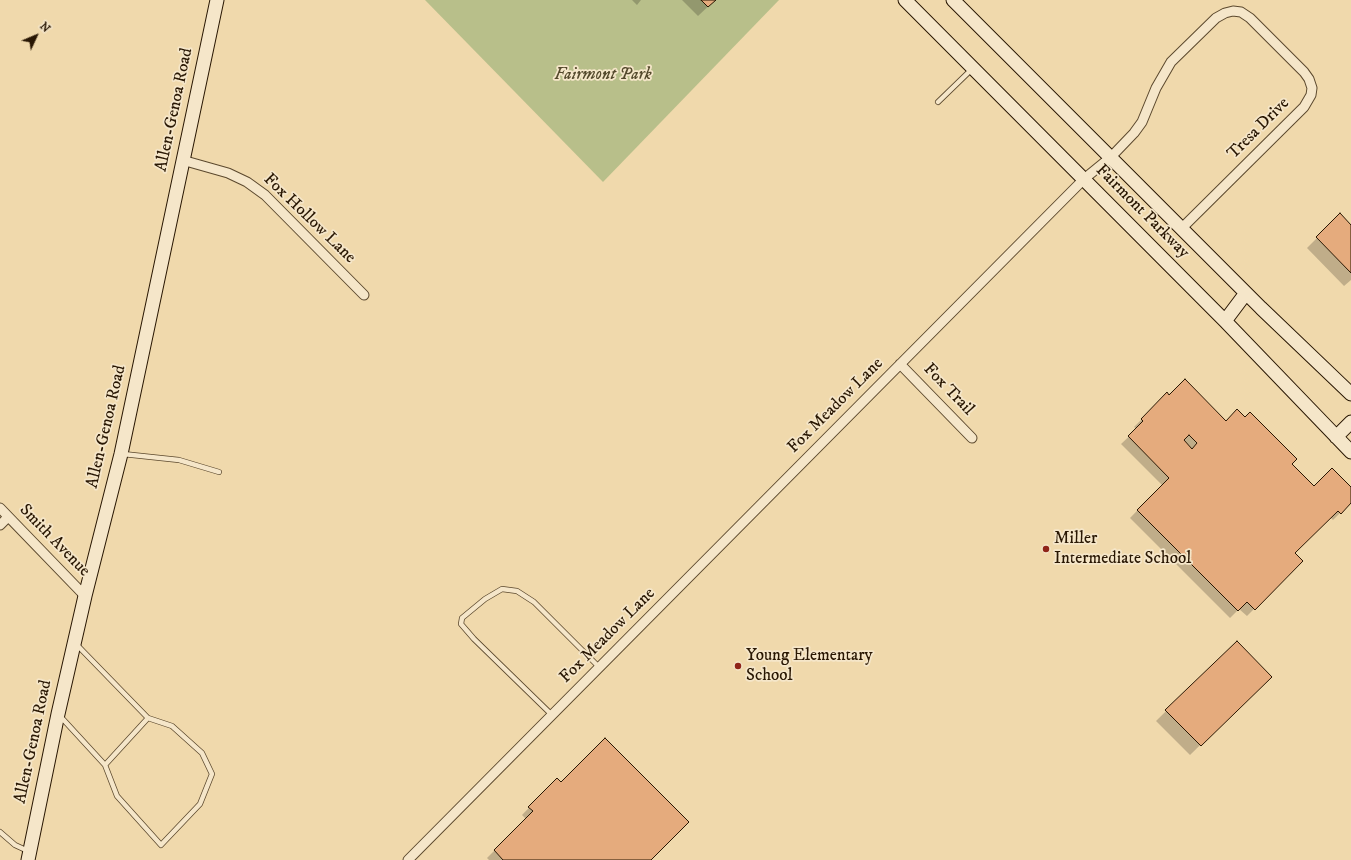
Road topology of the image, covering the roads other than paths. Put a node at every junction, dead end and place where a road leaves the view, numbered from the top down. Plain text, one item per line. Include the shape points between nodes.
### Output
1 (217, 0) edge
2 (905, 0) edge
3 (953, 0) edge
4 (1278, 45) joint
5 (973, 68) junction
6 (938, 102) dead end
7 (1111, 157) junction
8 (182, 160) junction
9 (1084, 179) junction
10 (1182, 228) junction
11 (1246, 293) junction
12 (364, 295) dead end
13 (1225, 321) junction
14 (900, 364) junction
15 (1351, 394) edge
16 (1351, 422) edge
17 (1336, 437) junction
18 (972, 438) dead end
19 (1351, 452) edge
20 (121, 454) junction
21 (219, 472) dead end
22 (0, 508) edge
23 (8, 516) junction
24 (0, 525) edge
25 (85, 596) junction
26 (75, 644) junction
27 (599, 668) junction
28 (58, 714) junction
29 (552, 715) junction
30 (148, 718) junction
31 (105, 765) junction
32 (0, 832) edge
33 (28, 856) edge
34 (408, 860) edge

1 - 8 main road, Allen-Genoa Road
2 - 5 main road, Fairmont Parkway
3 - 7 main road, Fairmont Parkway
4 - 7 street, Fox Meadow Lane via 1241,12 1225,12 1216,18 1171,62 1156,88 1142,122
4 - 10 street, Tresa Drive via 1309,79 1311,96 1304,107
5 - 6 lane
5 - 9 main road, Fairmont Parkway
7 - 9 street, Fox Meadow Lane
7 - 10 main road, Fairmont Parkway
8 - 12 street, Fox Hollow Lane via 228,172 265,195
8 - 20 main road, Allen-Genoa Road
9 - 13 main road, Fairmont Parkway
9 - 14 street, Fox Meadow Lane
10 - 11 main road, Fairmont Parkway
11 - 13 main road
11 - 15 main road, Fairmont Parkway
13 - 17 main road, Fairmont Parkway
14 - 18 street, Fox Trail
14 - 27 street, Fox Meadow Lane
16 - 17 main road
17 - 19 main road, Fairmont Parkway
20 - 21 lane via 179,460
20 - 25 main road, Allen-Genoa Road
22 - 23 street, Smith Avenue
23 - 24 street
23 - 25 street, Smith Avenue
25 - 26 main road, Allen-Genoa Road
26 - 28 main road, Allen-Genoa Road
26 - 30 lane
27 - 29 street, Fox Meadow Lane
27 - 29 lane via 534,602 517,591 502,589 462,618 460,624
28 - 31 lane
28 - 33 main road, Allen-Genoa Road
29 - 34 street, Fox Meadow Lane
30 - 31 lane
30 - 31 lane via 172,726 202,752 212,774 200,804 161,845 117,796
32 - 33 lane

